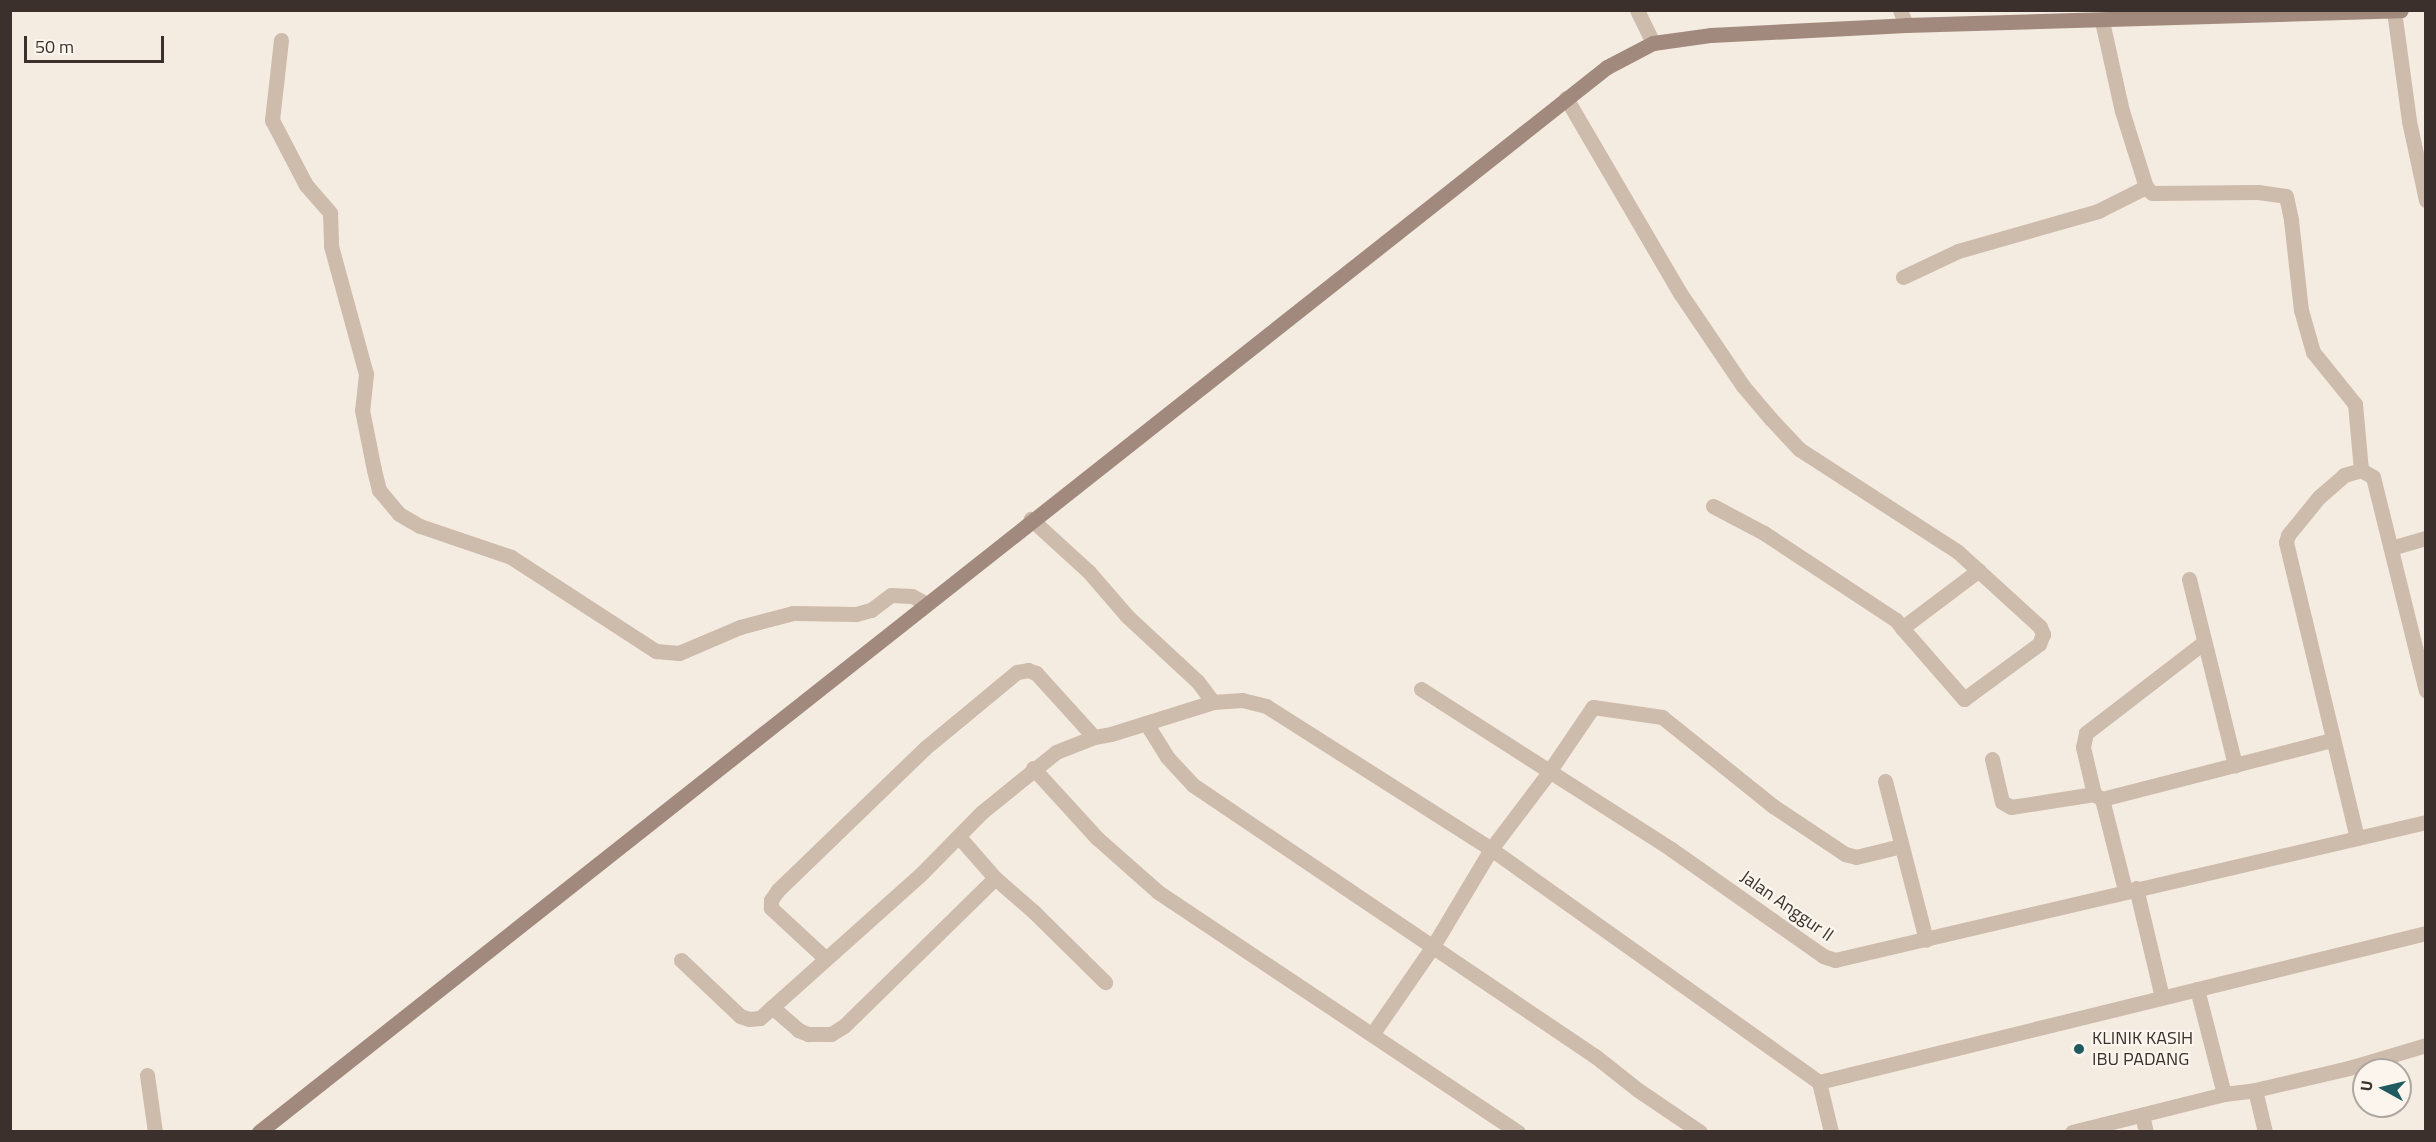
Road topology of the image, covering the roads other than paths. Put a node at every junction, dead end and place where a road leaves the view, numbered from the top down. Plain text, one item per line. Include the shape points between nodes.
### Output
1 (1637, 10) edge
2 (1900, 10) edge
3 (2401, 10) edge
4 (2394, 11) edge
5 (2102, 21) junction
6 (1906, 25) junction
7 (281, 40) dead end
8 (1653, 43) junction
9 (1566, 98) junction
10 (2146, 187) junction
11 (2426, 200) edge
12 (1903, 278) dead end
13 (2361, 470) junction
14 (1713, 506) dead end
15 (1031, 519) junction
16 (2426, 538) edge
17 (2391, 548) junction
18 (1979, 570) junction
19 (2189, 579) dead end
20 (925, 603) junction
21 (1902, 628) junction
22 (2204, 642) junction
23 (1421, 689) dead end
24 (2426, 691) edge
25 (1213, 702) junction
26 (1146, 723) junction
27 (1094, 737) junction
28 (2331, 740) junction
29 (1992, 759) dead end
30 (2235, 765) junction
31 (1033, 768) junction
32 (1548, 772) junction
33 (1885, 781) dead end
34 (2098, 796) junction
35 (2426, 822) edge
36 (960, 837) junction
37 (2356, 838) junction
38 (1901, 846) junction
39 (1491, 849) junction
40 (995, 878) junction
41 (2131, 889) junction
42 (2426, 933) edge
43 (1926, 940) junction
44 (1433, 946) junction
45 (825, 958) junction
46 (681, 960) dead end
47 (1105, 982) dead end
48 (2197, 989) junction
49 (2162, 997) junction
50 (777, 1012) junction
51 (1373, 1033) junction
52 (2426, 1045) edge
53 (147, 1075) dead end
54 (1819, 1082) junction
55 (2255, 1090) junction
56 (2224, 1094) junction
57 (2142, 1115) junction
58 (155, 1131) edge
59 (259, 1131) edge
60 (1518, 1131) edge
61 (1700, 1131) edge
62 (1831, 1131) edge
63 (2072, 1131) edge
64 (2146, 1131) edge
65 (2265, 1131) edge

1 - 8 street
2 - 6 street
3 - 4 street
4 - 5 street
4 - 11 street via 2409,121
5 - 6 street
5 - 10 street via 2122,111
6 - 8 street via 1711,35
7 - 20 street via 272,120 306,185 330,213 332,246 366,374 362,410 374,470 379,490 399,514 420,526 512,557 656,651 679,653 740,627 793,613 856,614 871,610 891,595 912,596
8 - 9 street via 1607,67
9 - 15 street
9 - 18 street via 1680,293 1743,386 1771,419 1799,449 1958,552
10 - 12 street via 2098,211 1958,251
10 - 13 street via 2152,193 2258,192 2286,196 2301,310 2313,352 2355,404
13 - 17 street via 2373,477
13 - 28 street via 2344,475 2319,497 2286,542
14 - 21 street via 1764,533 1896,620
15 - 20 street
15 - 25 street via 1089,572 1126,616 1197,681
16 - 17 street
17 - 24 street
18 - 21 street
18 - 21 street via 2040,627 2043,634 2039,644 1964,699
19 - 22 street
20 - 59 street
22 - 30 street
22 - 34 street via 2086,732 2083,747
23 - 32 street, Jalan Anggur II
25 - 26 street
25 - 39 street via 1242,700 1266,706
26 - 27 street
26 - 44 street via 1167,757 1194,785
27 - 31 street via 1056,752
27 - 45 street via 1036,673 1028,670 1017,672 962,717 925,748 771,900 771,908
28 - 30 street
28 - 37 street
29 - 34 street via 2002,802 2012,807
30 - 34 street
31 - 36 street via 982,812
31 - 51 street via 1097,838 1158,892
32 - 38 street via 1593,707 1662,717 1773,806 1833,848 1856,857
32 - 39 street
32 - 43 street, Jalan Anggur II via 1671,849 1828,959
33 - 38 street
34 - 41 street
35 - 37 street, Jalan Anggur II
36 - 40 street
36 - 45 street
37 - 41 street, Jalan Anggur II
38 - 43 street
39 - 44 street
39 - 54 street
40 - 47 street
40 - 50 street via 844,1026 831,1034 814,1036 798,1030
41 - 43 street, Jalan Anggur II
41 - 49 street
42 - 48 street
44 - 51 street
44 - 61 street
45 - 50 street
46 - 50 street via 740,1016 760,1018
48 - 49 street
48 - 56 street
49 - 54 street
51 - 60 street
52 - 55 street
53 - 58 street
54 - 62 street
55 - 56 street
55 - 65 street
56 - 57 street
57 - 63 street
57 - 64 street

